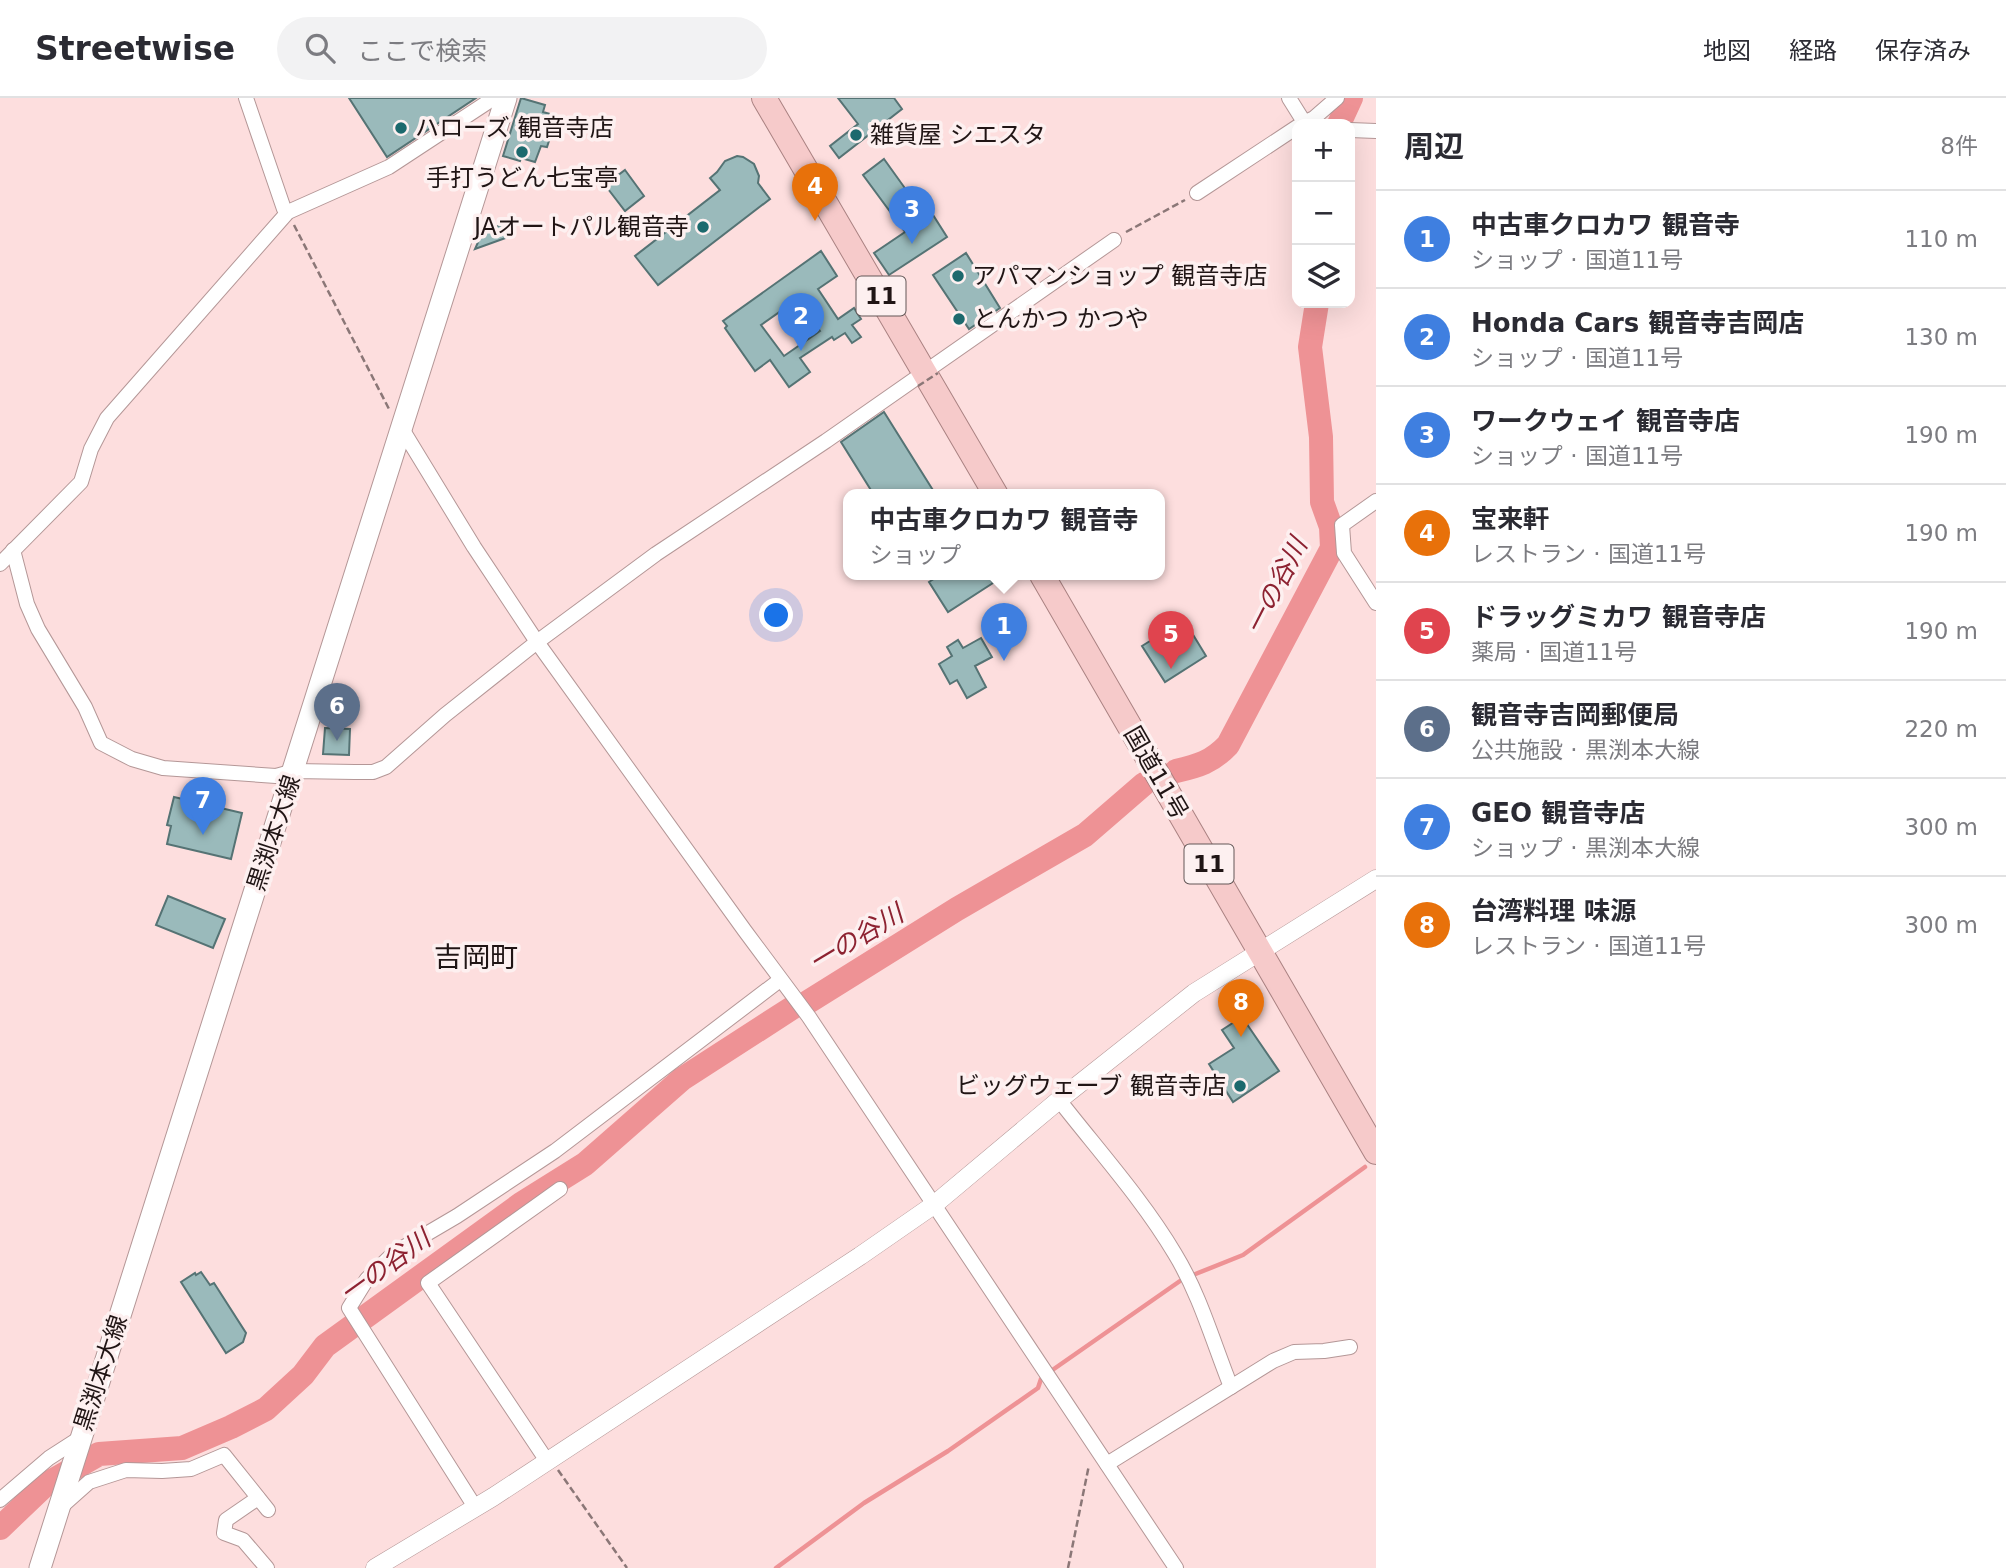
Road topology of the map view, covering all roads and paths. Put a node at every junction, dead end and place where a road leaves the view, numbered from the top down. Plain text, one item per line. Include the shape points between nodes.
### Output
1 (246, 98) edge
2 (494, 98) edge
3 (506, 98) edge
4 (764, 98) edge
5 (1289, 98) edge
6 (1337, 98) edge
7 (1305, 119) edge
8 (1313, 119) edge
9 (1355, 130) edge
10 (1376, 131) edge
11 (1292, 133) edge
12 (1197, 193) joint
13 (288, 212) junction
14 (1114, 240) joint
15 (927, 377) junction
16 (402, 429) junction
17 (992, 489) edge
18 (1376, 501) edge
19 (13, 550) junction
20 (0, 564) edge
21 (1045, 580) edge
22 (1376, 603) edge
23 (537, 642) junction
24 (294, 771) junction
25 (1376, 879) edge
26 (1260, 953) junction
27 (780, 979) junction
28 (1059, 1100) junction
29 (1376, 1153) edge
30 (561, 1189) dead end
31 (935, 1204) junction
32 (1350, 1347) dead end
33 (1231, 1387) junction
34 (80, 1438) junction
35 (1103, 1459) junction
36 (549, 1460) junction
37 (258, 1498) junction
38 (0, 1500) edge
39 (475, 1507) junction
40 (58, 1510) junction
41 (268, 1510) dead end
42 (40, 1568) edge
43 (267, 1568) edge
44 (375, 1568) edge
45 (627, 1568) edge
46 (1068, 1568) edge
47 (1176, 1568) edge

1 - 13 street
2 - 13 street via 389,167
3 - 16 main road, 黒渕本大線
4 - 15 highway, 11
5 - 7 street
6 - 8 street
9 - 10 street
11 - 12 street
12 - 14 path
13 - 16 path
13 - 19 street via 107,418 81,482
14 - 15 street
15 - 17 highway, 11
15 - 23 street via 656,554
16 - 23 street
16 - 24 main road, 黒渕本大線
18 - 22 street via 1342,526 1344,553
19 - 20 street
19 - 24 street via 38,629 101,743 163,768 276,776
21 - 26 highway, 国道11号 / 11
23 - 24 street via 386,767 373,772
23 - 27 street
24 - 34 main road, 黒渕本大線
25 - 26 street
26 - 28 street via 1194,993
26 - 29 highway, 国道11号 / 11
27 - 31 street
27 - 39 street via 555,1151 394,1253 367,1279 349,1308
28 - 31 street
28 - 33 street via 1176,1255 1212,1332
30 - 36 street via 428,1283
31 - 35 street
31 - 36 street
32 - 33 street via 1294,1352
33 - 35 street
34 - 38 street
34 - 40 main road, 黒渕本大線
35 - 46 path via 1089,1465
35 - 47 street
36 - 39 street
36 - 45 path
37 - 40 street via 224,1455 191,1469 126,1470 89,1482
37 - 41 street
37 - 43 street via 226,1520 224,1533 243,1540
39 - 44 street
40 - 42 main road, 黒渕本大線

